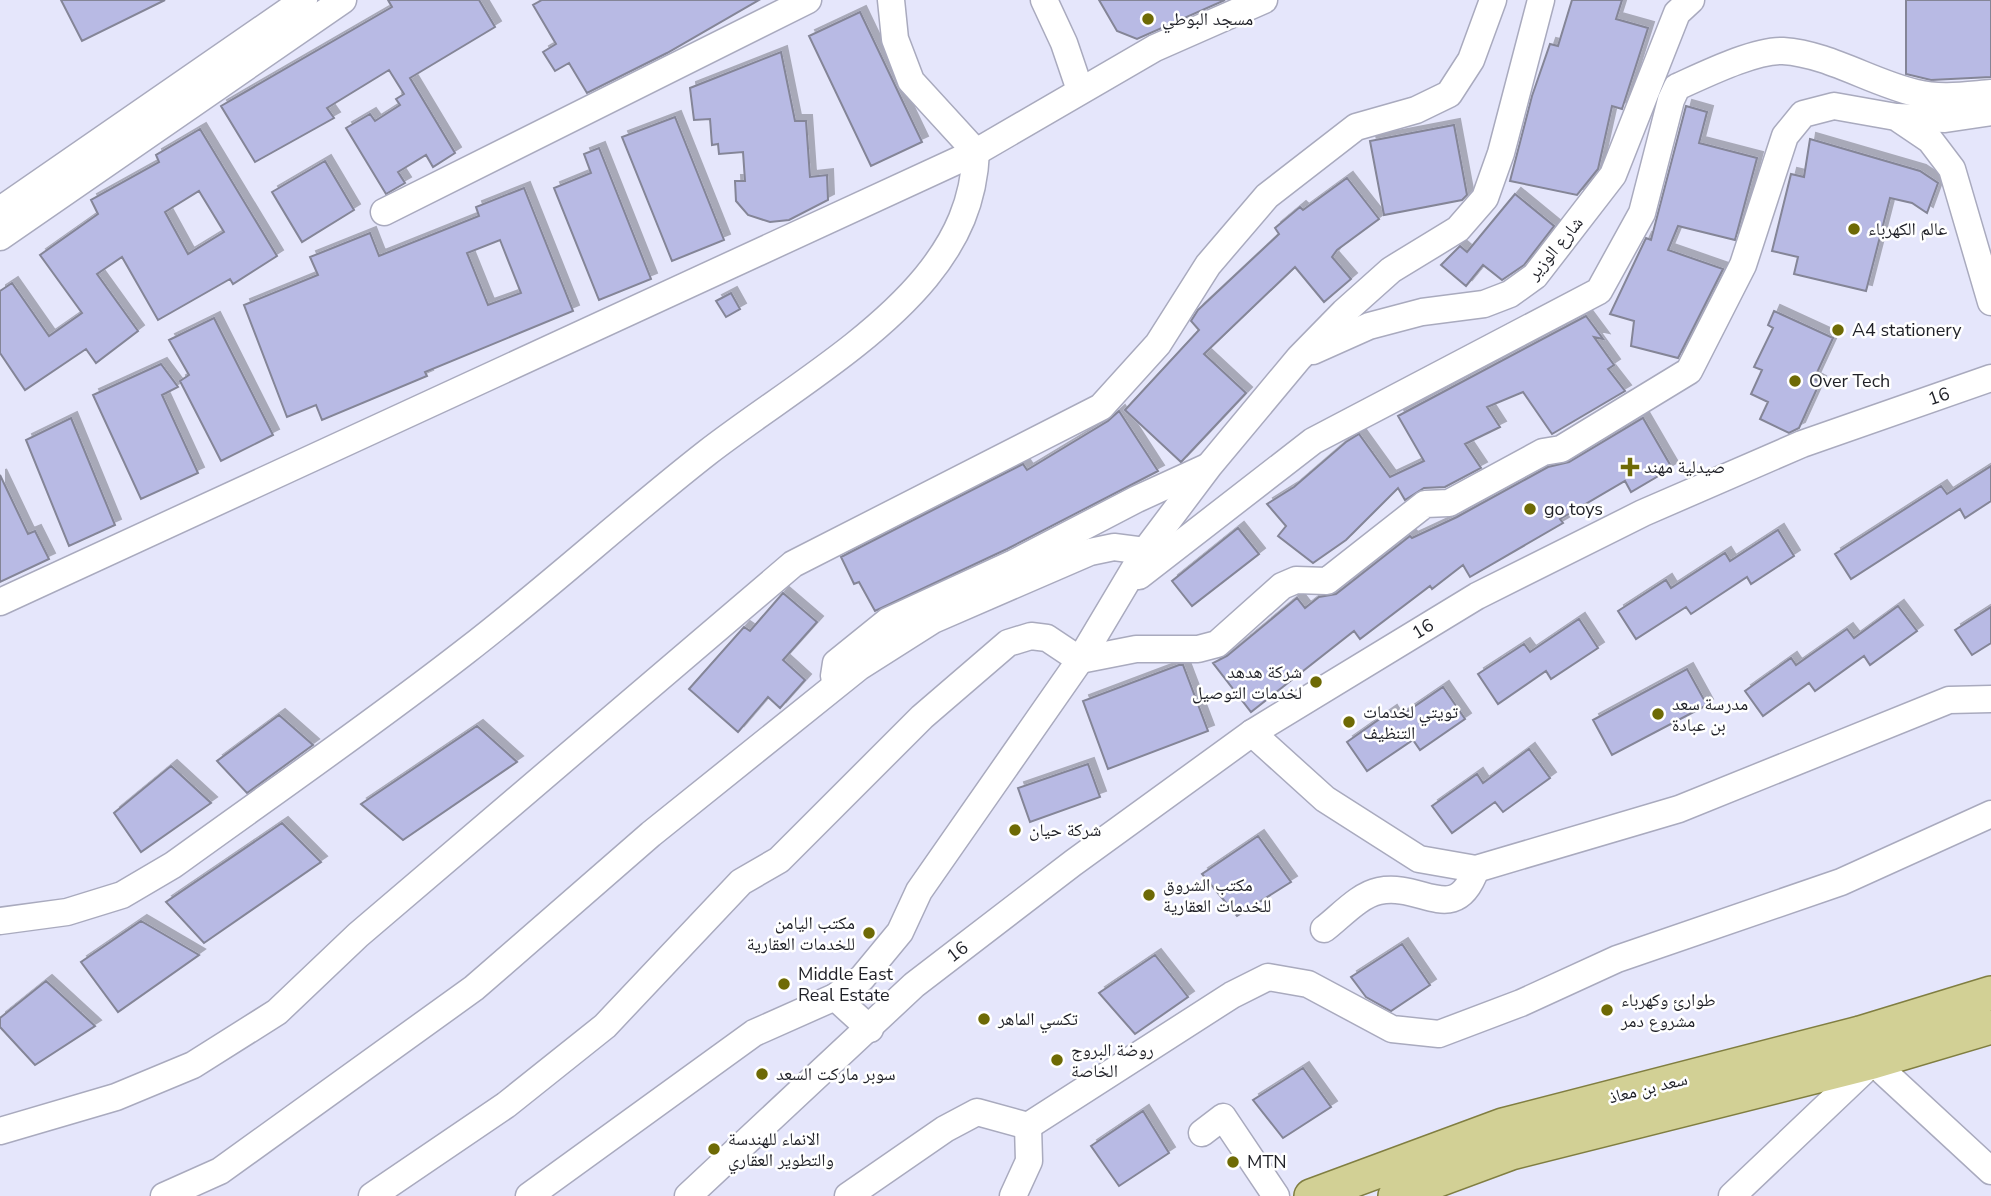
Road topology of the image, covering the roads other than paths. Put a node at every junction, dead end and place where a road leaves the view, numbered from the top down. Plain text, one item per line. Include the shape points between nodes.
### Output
1 (304, 0) edge
2 (343, 0) edge
3 (808, 0) edge
4 (891, 0) edge
5 (1044, 0) edge
6 (1264, 0) edge
7 (1493, 0) edge
8 (1541, 0) edge
9 (1691, 0) edge
10 (1080, 90) junction
11 (1991, 93) edge
12 (1991, 112) edge
13 (1896, 117) junction
14 (976, 152) junction
15 (0, 210) edge
16 (384, 212) dead end
17 (0, 237) edge
18 (1991, 302) edge
19 (1299, 358) junction
20 (1991, 378) edge
21 (1209, 466) junction
22 (1145, 551) junction
23 (1127, 585) junction
24 (0, 602) edge
25 (1080, 660) junction
26 (832, 692) junction
27 (1991, 699) edge
28 (1252, 733) junction
29 (1991, 814) edge
30 (1476, 869) junction
31 (0, 921) edge
32 (1324, 929) dead end
33 (881, 954) junction
34 (914, 985) junction
35 (1991, 993) edge
36 (835, 997) junction
37 (1991, 1027) edge
38 (870, 1029) junction
39 (1866, 1048) junction
40 (1028, 1126) junction
41 (0, 1131) edge
42 (1202, 1133) dead end
43 (1991, 1171) edge
44 (164, 1196) edge
45 (372, 1196) edge
46 (529, 1196) edge
47 (688, 1196) edge
48 (848, 1196) edge
49 (1013, 1196) edge
50 (1276, 1196) edge
51 (1311, 1196) edge
52 (1395, 1196) edge
53 (1732, 1196) edge

1 - 15 street
2 - 17 street
3 - 16 street
4 - 14 street via 895,39 911,81
5 - 10 street
6 - 10 street via 1155,48
7 - 41 street via 1471,60 1449,94 1416,110 1356,127 1267,196 1209,265 1158,344 1101,407 793,564 358,935 277,1012 193,1065 116,1097
8 - 19 street via 1485,198 1458,229 1391,270
9 - 19 street, شارع الوزير via 1677,13 1613,176 1535,276 1510,294 1484,304 1422,312 1370,326
10 - 14 street
11 - 23 street via 1939,97 1916,93 1782,51 1765,53 1677,88 1642,213 1599,291 1312,441
12 - 13 street via 1945,119
13 - 18 street via 1930,140 1952,169
13 - 25 street via 1834,106 1803,114 1786,136 1743,265 1689,371 1670,386 1561,449 1543,452 1449,503 1425,504 1327,581 1296,580 1282,586 1217,644 1198,649 1136,649
14 - 24 street
14 - 31 street via 965,216 907,298 697,461 474,645 173,865 122,895 67,912
19 - 21 street
20 - 28 street, 16 via 1802,444 1643,513 1477,596
21 - 22 street
21 - 26 street via 888,621 836,663
22 - 23 street
22 - 26 street via 1114,547 1090,552 933,620 859,667
23 - 25 street
25 - 33 street via 919,891 900,932
25 - 45 street via 1047,638 1031,636 1008,643 922,717 779,860 741,882 605,1026 506,1105
26 - 44 street via 651,834 474,988 220,1171
27 - 30 street via 1949,700 1679,809
28 - 30 street via 1325,799 1419,859
28 - 34 street, 16
29 - 40 street via 1841,882 1617,959 1439,1034 1392,1029 1308,984 1268,977 1232,995
30 - 32 street via 1470,887 1451,901 1378,891
33 - 34 street
33 - 36 street via 871,971
34 - 38 street, 16
35 - 39 main road, سعد بن معاذ
36 - 38 street
36 - 46 street via 754,1033
37 - 39 main road, سعد بن معاذ
38 - 47 street, 16
39 - 43 street
39 - 51 main road, سعد بن معاذ via 1503,1125
39 - 52 main road, سعد بن معاذ via 1511,1153
39 - 53 street
40 - 48 street via 977,1112
40 - 49 street via 1029,1161
42 - 50 street via 1223,1117

